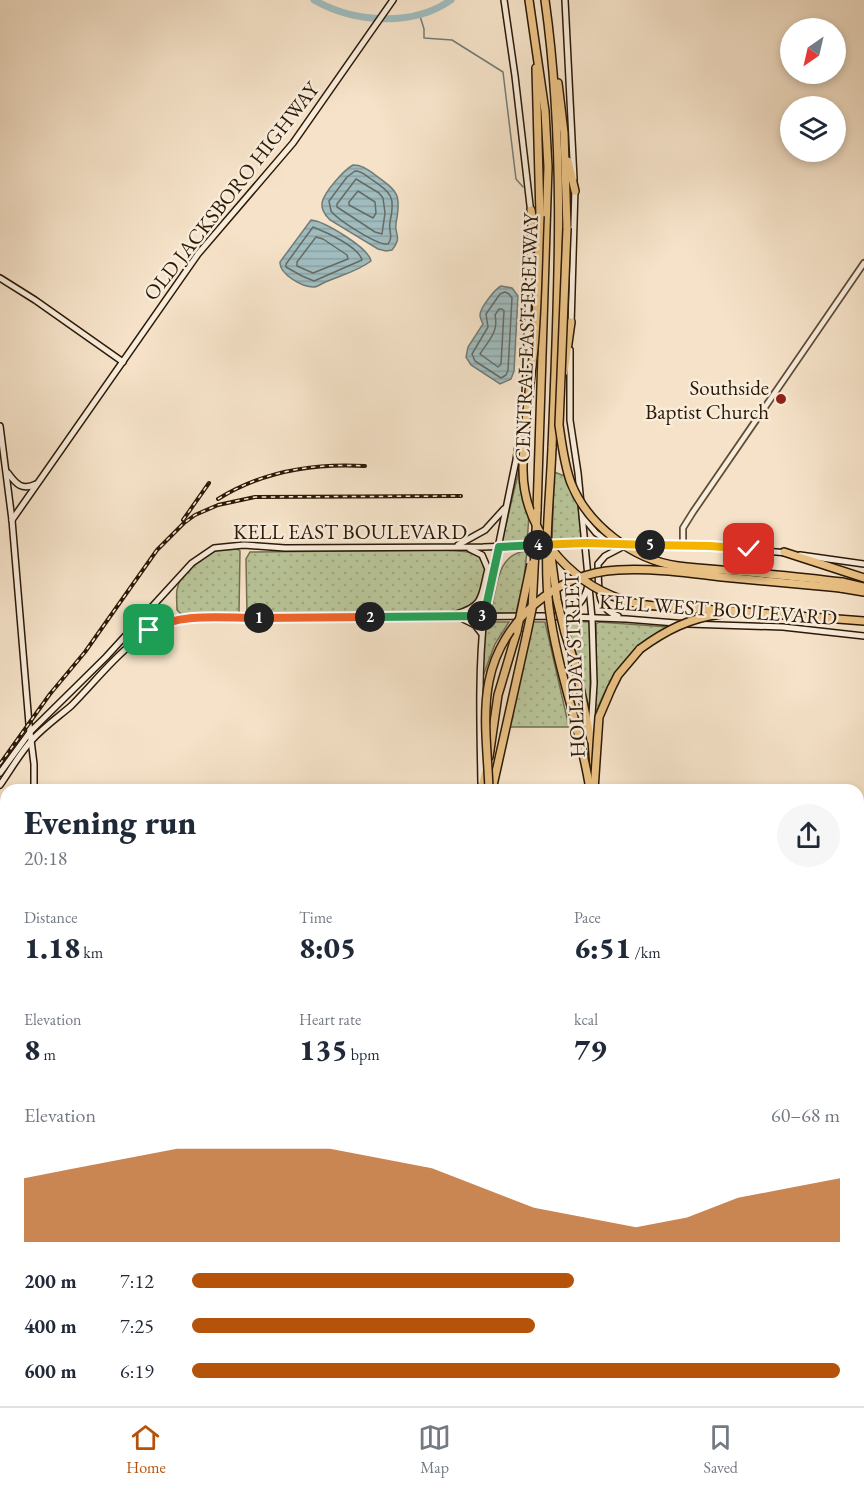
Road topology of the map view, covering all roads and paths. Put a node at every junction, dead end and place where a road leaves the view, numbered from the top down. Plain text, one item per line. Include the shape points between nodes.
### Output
1 (393, 0) edge
2 (504, 0) edge
3 (529, 0) edge
4 (544, 0) edge
5 (565, 0) edge
6 (551, 45) junction
7 (538, 57) junction
8 (564, 133) junction
9 (575, 191) junction
10 (531, 210) junction
11 (864, 263) edge
12 (0, 278) edge
13 (571, 322) junction
14 (541, 354) junction
15 (123, 362) junction
16 (0, 426) edge
17 (552, 445) junction
18 (7, 470) junction
19 (38, 484) junction
20 (507, 502) junction
21 (537, 511) junction
22 (583, 516) junction
23 (12, 520) junction
24 (549, 524) junction
25 (586, 543) junction
26 (548, 544) junction
27 (616, 544) junction
28 (628, 545) junction
29 (683, 545) junction
30 (453, 547) junction
31 (465, 547) junction
32 (499, 547) junction
33 (784, 552) junction
34 (864, 564) edge
35 (589, 578) junction
36 (864, 578) edge
37 (841, 585) junction
38 (864, 589) edge
39 (746, 612) junction
40 (457, 616) junction
41 (484, 616) junction
42 (558, 616) junction
43 (449, 617) junction
44 (592, 618) junction
45 (626, 619) junction
46 (864, 621) edge
47 (482, 635) junction
48 (864, 636) edge
49 (30, 732) junction
50 (31, 740) junction
51 (591, 740) junction
52 (0, 773) edge
53 (1, 784) edge
54 (34, 784) edge
55 (481, 784) edge
56 (483, 784) edge
57 (491, 784) edge
58 (492, 784) edge
59 (592, 784) edge
60 (593, 784) edge
61 (593, 784) edge

1 - 15 main road, OLD JACKSBORO HIGHWAY via 293,143 198,255
2 - 10 main road, CENTRAL EAST FREEWAY
3 - 7 highway, CENTRAL EAST FREEWAY
4 - 6 highway, CENTRAL EAST FREEWAY
5 - 9 main road
6 - 8 highway
6 - 17 highway, CENTRAL EAST FREEWAY via 559,163
7 - 14 highway, CENTRAL EAST FREEWAY via 548,167
7 - 26 highway, bridge via 540,216 523,468 531,512
8 - 9 highway
8 - 37 highway, bridge via 567,228 560,425 563,457 571,484 584,507 620,542 676,566 805,577
9 - 13 main road
10 - 14 highway via 539,279
10 - 20 main road, CENTRAL EAST FREEWAY via 525,398
11 - 29 street via 693,512 683,528
12 - 15 main road
13 - 17 highway
13 - 22 main road, HOLLIDAY STREET via 570,420
14 - 21 highway, CENTRAL EAST FREEWAY
15 - 19 main road, OLD JACKSBORO HIGHWAY
16 - 18 main road
17 - 24 highway, CENTRAL EAST FREEWAY, bridge
18 - 19 main road via 18,485 26,488
18 - 23 main road
19 - 23 main road, OLD JACKSBORO HIGHWAY
20 - 30 main road via 485,530
20 - 32 main road, CENTRAL EAST FREEWAY
21 - 56 highway, bridge via 530,572 518,631 498,695
21 - 58 highway, CENTRAL EAST FREEWAY, bridge via 532,609
22 - 25 main road, HOLLIDAY STREET
22 - 27 main road via 600,537
23 - 49 main road
24 - 26 highway, CENTRAL EAST FREEWAY, bridge
24 - 51 highway, bridge via 554,582
25 - 27 main road, KELL EAST BOULEVARD
25 - 32 main road, KELL EAST BOULEVARD
25 - 35 main road, HOLLIDAY STREET
26 - 39 highway, bridge via 576,575 625,601
26 - 59 highway, CENTRAL EAST FREEWAY, bridge via 549,607 555,642
27 - 28 main road, KELL EAST BOULEVARD
28 - 29 main road, KELL EAST BOULEVARD
28 - 45 main road via 605,556 598,564 602,605 612,615
29 - 33 main road, KELL EAST BOULEVARD
30 - 31 main road, KELL EAST BOULEVARD
30 - 49 main road, KELL EAST BOULEVARD via 214,548 199,557
31 - 32 main road, KELL EAST BOULEVARD
31 - 43 main road via 477,552 488,569 478,604
32 - 41 main road, CENTRAL EAST FREEWAY
33 - 34 main road, KELL EAST BOULEVARD
33 - 36 highway
35 - 42 main road via 579,605
35 - 44 main road, HOLLIDAY STREET
37 - 38 highway
37 - 57 highway, bridge via 615,570 560,587 519,620 494,662 486,701
39 - 46 highway
39 - 60 highway, bridge via 682,623 640,649 618,675 599,717
40 - 41 main road, KELL WEST BOULEVARD
40 - 43 main road, KELL WEST BOULEVARD
40 - 47 main road via 475,625
41 - 42 main road, KELL WEST BOULEVARD
41 - 47 main road, CENTRAL EAST FREEWAY
42 - 44 main road, KELL WEST BOULEVARD
43 - 50 main road, KELL WEST BOULEVARD via 175,620 149,630 132,643
44 - 45 main road, KELL WEST BOULEVARD
44 - 51 main road, HOLLIDAY STREET
45 - 48 main road, KELL WEST BOULEVARD via 783,627
47 - 55 main road, CENTRAL EAST FREEWAY
49 - 50 main road
49 - 52 main road, KELL EAST BOULEVARD
50 - 53 main road, KELL WEST BOULEVARD
50 - 54 main road
51 - 61 main road, HOLLIDAY STREET

